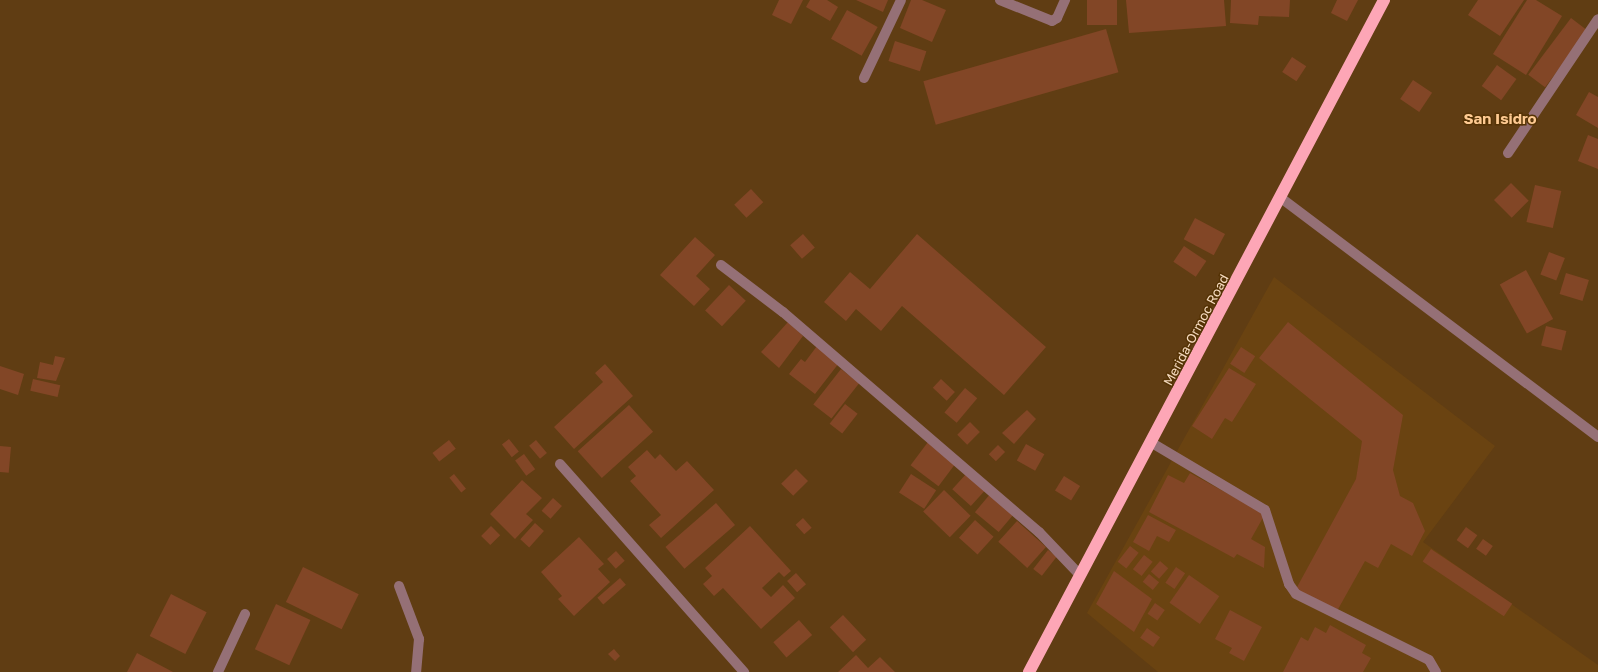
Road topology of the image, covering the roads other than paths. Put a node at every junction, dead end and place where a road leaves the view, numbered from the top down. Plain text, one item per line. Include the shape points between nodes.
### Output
1 (901, 0) edge
2 (1000, 0) edge
3 (1065, 0) edge
4 (1384, 0) edge
5 (1598, 19) edge
6 (864, 78) dead end
7 (1508, 153) dead end
8 (1281, 198) junction
9 (721, 265) dead end
10 (1598, 437) edge
11 (1152, 443) junction
12 (560, 464) dead end
13 (1080, 575) junction
14 (399, 586) dead end
15 (245, 614) dead end
16 (218, 672) edge
17 (416, 672) edge
18 (744, 672) edge
19 (1030, 672) edge
20 (1436, 672) edge

1 - 6 street
2 - 3 street via 1052,21 1057,18
4 - 8 highway, Merida-Ormoc Road
5 - 7 street
8 - 10 street
8 - 11 highway, Merida-Ormoc Road
9 - 13 street via 783,312 1027,522
11 - 13 highway, Merida-Ormoc Road
11 - 20 street via 1265,510 1290,584 1296,594 1429,660
12 - 18 street
13 - 19 highway, Merida-Ormoc Road
14 - 17 street via 419,639
15 - 16 street

